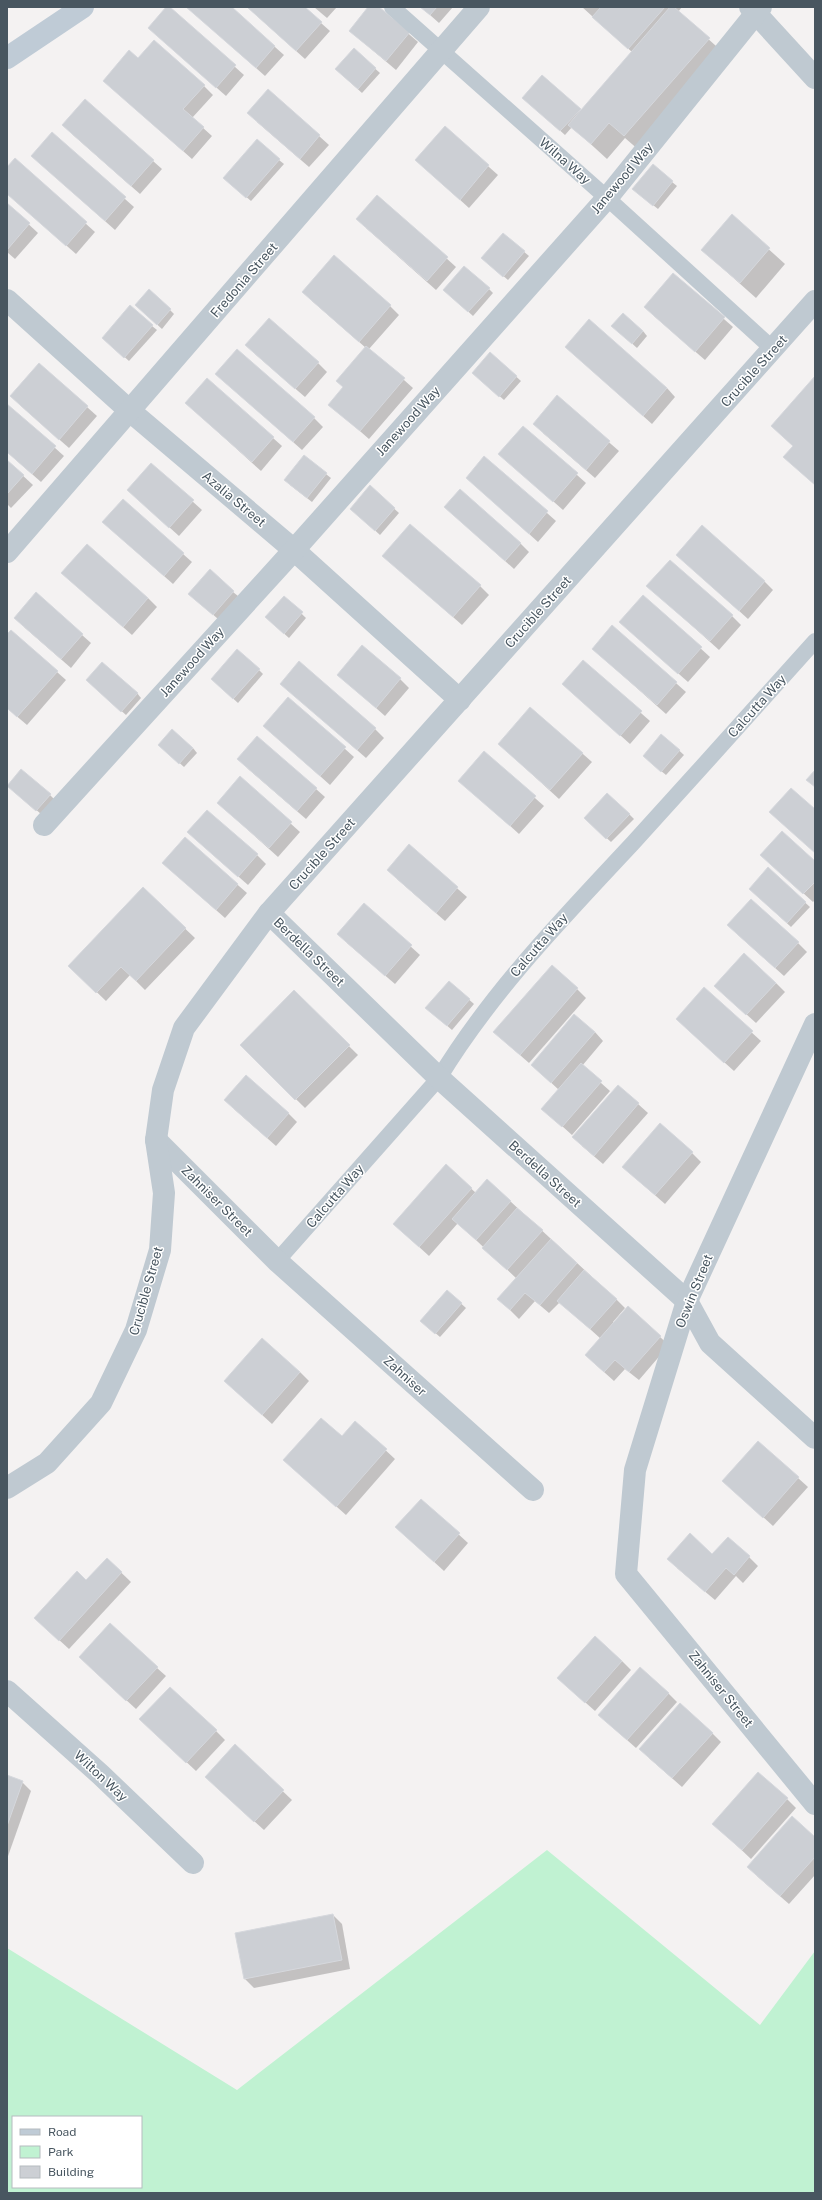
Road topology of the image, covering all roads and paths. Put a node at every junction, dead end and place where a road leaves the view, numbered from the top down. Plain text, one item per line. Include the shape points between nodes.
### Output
1 (83, 7) edge
2 (392, 7) edge
3 (480, 7) edge
4 (756, 9) edge
5 (441, 52) junction
6 (7, 58) edge
7 (815, 78) edge
8 (607, 198) junction
9 (7, 300) edge
10 (815, 301) edge
11 (773, 349) junction
12 (130, 411) junction
13 (294, 550) junction
14 (7, 552) edge
15 (815, 640) edge
16 (460, 700) junction
17 (44, 825) dead end
18 (269, 913) junction
19 (815, 1024) edge
20 (439, 1078) junction
21 (156, 1140) junction
22 (277, 1261) junction
23 (688, 1301) junction
24 (815, 1438) edge
25 (7, 1488) edge
26 (533, 1490) dead end
27 (626, 1574) joint
28 (7, 1691) edge
29 (815, 1804) edge
30 (193, 1863) dead end

1 - 6 street
2 - 5 lane, Wilna Way
3 - 5 street, Fredonia Street
4 - 7 street
4 - 8 street, Janewood Way
5 - 8 lane, Wilna Way
5 - 12 street, Fredonia Street
8 - 11 lane, Wilna Way
8 - 13 street, Janewood Way
9 - 12 street, Azalia Street
10 - 11 street, Crucible Street
11 - 16 street, Crucible Street
12 - 13 street, Azalia Street
12 - 14 street, Fredonia Street
13 - 16 street, Azalia Street
13 - 17 street, Janewood Way
15 - 20 lane, Calcutta Way via 690,781 524,960 456,1049
16 - 18 street, Crucible Street
18 - 20 street, Berdella Street
18 - 21 street, Crucible Street via 184,1028 163,1090
19 - 23 street, Oswin Street
20 - 22 lane, Calcutta Way
20 - 23 street, Berdella Street
21 - 22 street, Zahniser Street
21 - 25 street, Crucible Street via 164,1193 160,1250 136,1330 101,1404 47,1463
22 - 26 street, Zahniser
23 - 24 street, Berdella Street via 710,1343
23 - 27 street, Oswin Street via 634,1470
27 - 29 street, Zahniser Street
28 - 30 street, Wilton Way via 101,1775

